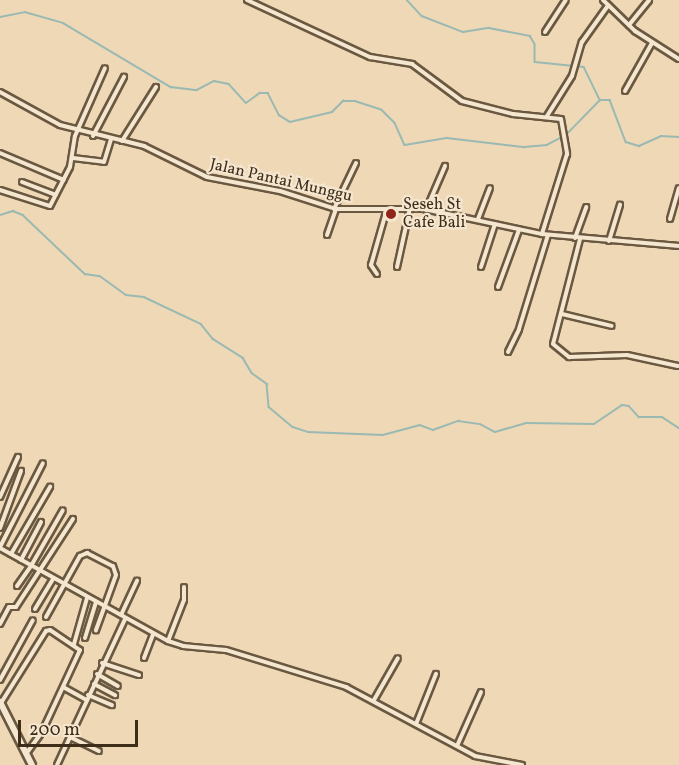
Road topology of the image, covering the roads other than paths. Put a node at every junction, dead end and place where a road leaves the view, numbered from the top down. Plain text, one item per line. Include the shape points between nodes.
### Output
1 (247, 0) edge
2 (566, 0) edge
3 (649, 0) edge
4 (605, 3) edge
5 (629, 25) junction
6 (545, 32) dead end
7 (652, 43) junction
8 (679, 59) edge
9 (105, 68) dead end
10 (124, 77) dead end
11 (156, 87) dead end
12 (625, 91) dead end
13 (0, 92) edge
14 (547, 116) junction
15 (78, 131) junction
16 (93, 136) junction
17 (111, 139) junction
18 (122, 141) junction
19 (0, 153) edge
20 (73, 158) junction
21 (356, 164) dead end
22 (446, 166) dead end
23 (64, 180) junction
24 (22, 182) dead end
25 (490, 188) dead end
26 (679, 188) edge
27 (0, 190) edge
28 (56, 195) junction
29 (620, 205) dead end
30 (586, 207) dead end
31 (410, 208) junction
32 (335, 209) junction
33 (387, 210) junction
34 (426, 210) junction
35 (478, 219) junction
36 (670, 219) dead end
37 (495, 224) junction
38 (519, 230) junction
39 (542, 234) junction
40 (327, 235) dead end
41 (548, 235) junction
42 (578, 238) junction
43 (609, 241) junction
44 (679, 246) edge
45 (397, 267) dead end
46 (481, 267) dead end
47 (378, 274) dead end
48 (498, 287) dead end
49 (562, 314) junction
50 (612, 326) dead end
51 (508, 352) dead end
52 (678, 366) edge
53 (18, 457) dead end
54 (43, 463) dead end
55 (21, 471) dead end
56 (50, 487) dead end
57 (0, 497) edge
58 (63, 510) dead end
59 (73, 519) dead end
60 (41, 522) dead end
61 (0, 528) edge
62 (0, 548) edge
63 (11, 554) junction
64 (21, 560) junction
65 (31, 566) junction
66 (41, 571) junction
67 (52, 579) junction
68 (137, 580) dead end
69 (17, 585) dead end
70 (64, 586) junction
71 (183, 586) dead end
72 (87, 598) junction
73 (96, 602) junction
74 (105, 608) junction
75 (35, 609) dead end
76 (121, 615) junction
77 (46, 616) dead end
78 (125, 619) junction
79 (33, 620) dead end
80 (0, 624) edge
81 (96, 630) dead end
82 (153, 634) junction
83 (85, 638) dead end
84 (168, 640) junction
85 (74, 644) junction
86 (144, 658) dead end
87 (398, 658) dead end
88 (102, 663) junction
89 (97, 674) junction
90 (436, 674) dead end
91 (139, 675) dead end
92 (0, 680) edge
93 (94, 684) junction
94 (118, 686) dead end
95 (63, 687) junction
96 (481, 692) dead end
97 (88, 695) junction
98 (115, 695) dead end
99 (86, 700) junction
100 (374, 700) junction
101 (1, 703) edge
102 (112, 705) dead end
103 (416, 724) junction
104 (70, 737) junction
105 (457, 746) junction
106 (99, 751) dead end
107 (27, 753) junction
108 (495, 762) edge
109 (32, 765) edge
110 (57, 765) edge
111 (522, 765) edge

1 - 14 street via 370,57 412,64 462,101 513,114
2 - 6 street
3 - 5 street
4 - 5 street
4 - 14 street via 582,42 572,76
5 - 7 street
7 - 8 street
7 - 12 street
9 - 15 street
10 - 16 street
11 - 18 street
13 - 15 street, Jalan Pantai Munggu
14 - 39 street via 561,118 567,154
15 - 16 street, Jalan Pantai Munggu
15 - 20 street via 72,145
16 - 17 street, Jalan Pantai Munggu
17 - 18 street, Jalan Pantai Munggu
17 - 20 street via 104,162
18 - 32 street, Jalan Pantai Munggu via 160,153 207,177 280,191
19 - 23 street
20 - 23 street
21 - 32 street
22 - 34 street
23 - 28 street
24 - 28 street
25 - 35 street
26 - 36 street
27 - 28 street via 48,207
29 - 43 street
30 - 42 street
31 - 33 street, Jalan Pantai Munggu
31 - 34 street, Jalan Pantai Munggu
31 - 45 street
32 - 33 street, Jalan Pantai Munggu
32 - 40 street
33 - 47 street via 370,265
34 - 35 street, Jalan Pantai Munggu
35 - 37 street, Jalan Pantai Munggu
37 - 38 street, Jalan Pantai Munggu
37 - 46 street
38 - 39 street, Jalan Pantai Munggu
38 - 48 street
39 - 41 street, Jalan Pantai Munggu
41 - 42 street, Jalan Pantai Munggu
41 - 51 street
42 - 43 street, Jalan Pantai Munggu
42 - 49 street
43 - 44 street, Jalan Pantai Munggu
49 - 50 street
49 - 52 street via 553,342 566,356 627,355
53 - 57 street
54 - 62 street
55 - 61 street
56 - 63 street
58 - 65 street
59 - 66 street
60 - 64 street
62 - 63 street
63 - 64 street
64 - 65 street
65 - 66 street
65 - 69 street
66 - 67 street
66 - 80 street via 16,608 9,607
67 - 70 street
67 - 75 street
68 - 76 street
70 - 72 street
70 - 74 street via 82,554 113,566 116,579
70 - 77 street
71 - 84 street via 184,600
72 - 73 street
72 - 85 street
73 - 74 street
73 - 83 street
74 - 76 street
74 - 81 street
76 - 78 street
78 - 82 street
78 - 88 street
79 - 92 street
82 - 84 street
82 - 86 street
84 - 100 street via 284,666
85 - 95 street via 80,652
85 - 101 street via 46,631
87 - 100 street
88 - 89 street
88 - 91 street
89 - 93 street
89 - 94 street
90 - 103 street
93 - 97 street
93 - 98 street
95 - 99 street
95 - 107 street
96 - 105 street
97 - 99 street
97 - 102 street
99 - 104 street
100 - 103 street
101 - 107 street
103 - 105 street
104 - 106 street
104 - 110 street
105 - 108 street
107 - 109 street
108 - 111 street

